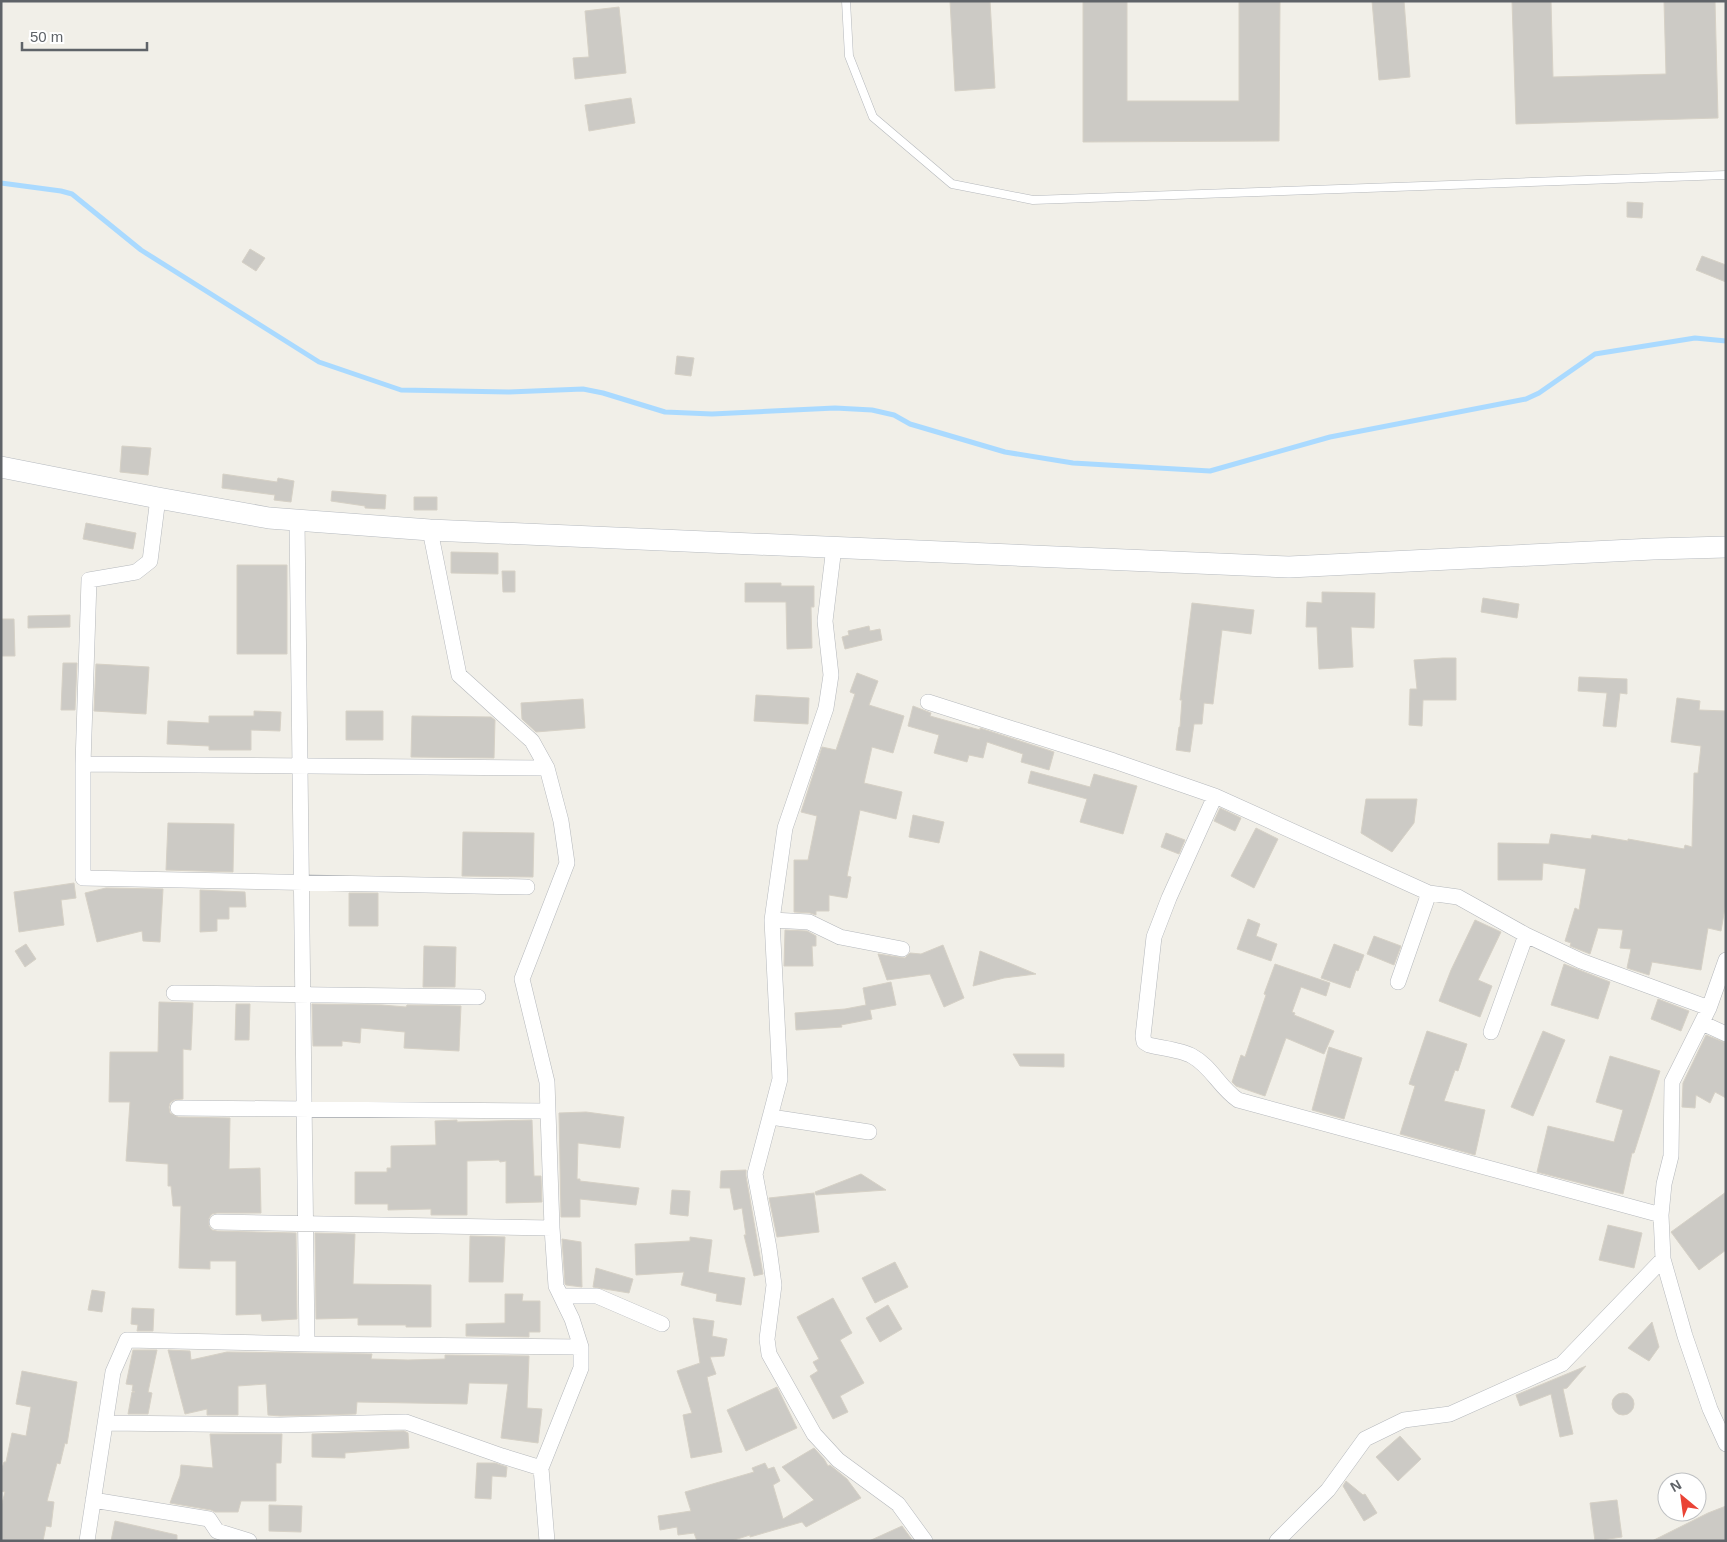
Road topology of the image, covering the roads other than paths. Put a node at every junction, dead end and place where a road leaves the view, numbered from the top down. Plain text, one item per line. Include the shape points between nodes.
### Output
1 (846, 1) edge
2 (1726, 175) edge
3 (1, 467) edge
4 (158, 498) junction
5 (297, 520) junction
6 (430, 530) junction
7 (834, 547) junction
8 (1726, 547) edge
9 (928, 702) dead end
10 (83, 764) junction
11 (300, 766) junction
12 (547, 768) junction
13 (1215, 796) junction
14 (301, 882) junction
15 (527, 887) dead end
16 (1429, 893) junction
17 (772, 920) junction
18 (1526, 935) junction
19 (902, 949) dead end
20 (1726, 960) edge
21 (1398, 982) dead end
22 (174, 993) dead end
23 (302, 994) junction
24 (478, 998) dead end
25 (1709, 1008) junction
26 (1702, 1022) junction
27 (1490, 1032) dead end
28 (1726, 1034) edge
29 (178, 1108) dead end
30 (304, 1109) junction
31 (548, 1111) junction
32 (771, 1117) junction
33 (869, 1132) dead end
34 (1661, 1215) junction
35 (217, 1222) dead end
36 (305, 1224) junction
37 (552, 1228) junction
38 (1663, 1259) junction
39 (561, 1296) junction
40 (662, 1324) dead end
41 (307, 1344) junction
42 (581, 1348) junction
43 (106, 1423) junction
44 (1726, 1444) edge
45 (540, 1468) junction
46 (94, 1500) junction
47 (87, 1541) edge
48 (250, 1541) edge
49 (547, 1541) edge
50 (925, 1541) edge
51 (1277, 1541) edge

1 - 2 lane via 849,56 873,117 952,184 1034,200
3 - 4 main road
4 - 5 main road
4 - 10 street via 150,561 136,572 89,580
5 - 6 main road
5 - 11 street
6 - 7 main road
6 - 12 street via 459,676 532,741
7 - 8 main road via 1289,567
7 - 17 street via 826,621 831,675 826,708 785,828
9 - 13 street
10 - 11 street
10 - 14 street via 83,878
11 - 12 street
11 - 14 street
12 - 31 street via 561,821 566,863 522,979 547,1082
13 - 16 street
13 - 34 street via 1154,937 1144,1042 1191,1055 1238,1100
14 - 15 street
14 - 23 street
16 - 18 street via 1458,897
16 - 21 street
17 - 19 street via 809,922 840,937
17 - 32 street via 780,1079
18 - 25 street via 1581,961
18 - 27 street
20 - 25 street
22 - 23 street
23 - 24 street
23 - 30 street
25 - 26 street
26 - 28 street
26 - 34 street via 1672,1082 1671,1156
29 - 30 street
30 - 31 street
30 - 36 street
31 - 37 street
32 - 33 street
32 - 50 street via 755,1174 774,1285 767,1338 769,1354 814,1434 838,1460 898,1504
34 - 38 street
35 - 36 street
36 - 37 street
36 - 41 street
37 - 39 street via 556,1286
38 - 44 street via 1685,1336 1710,1409
38 - 51 street via 1562,1364 1450,1414 1404,1420 1365,1439 1328,1490
39 - 40 street via 597,1296
39 - 42 street
41 - 42 street
41 - 43 street via 127,1340 113,1372
42 - 45 street via 581,1368
43 - 45 street via 280,1425 406,1422
43 - 46 street
45 - 49 street
46 - 47 street
46 - 48 street via 208,1519 218,1531

